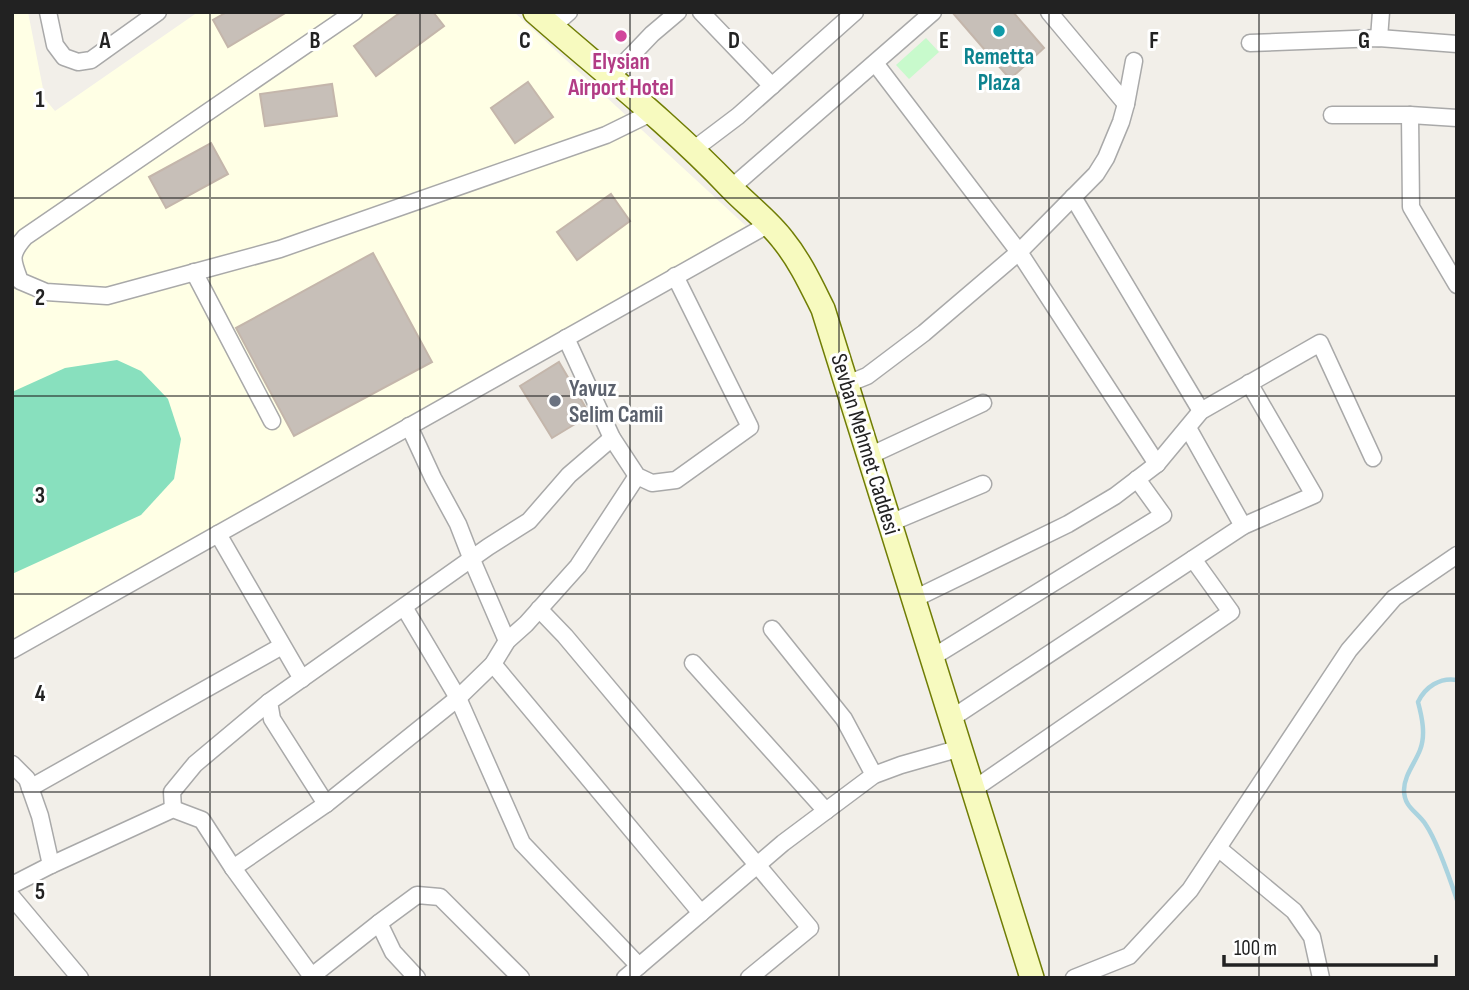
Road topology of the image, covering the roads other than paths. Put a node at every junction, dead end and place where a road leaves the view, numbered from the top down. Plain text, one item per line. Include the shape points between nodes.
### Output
1 (48, 12) edge
2 (158, 12) edge
3 (354, 12) edge
4 (678, 12) edge
5 (701, 12) edge
6 (855, 12) edge
7 (933, 12) edge
8 (1049, 12) edge
9 (1381, 12) edge
10 (552, 17) edge
11 (1379, 38) junction
12 (1250, 43) dead end
13 (1457, 44) edge
14 (1134, 61) dead end
15 (875, 63) junction
16 (610, 78) junction
17 (772, 86) junction
18 (1126, 104) junction
19 (653, 112) junction
20 (1332, 115) dead end
21 (1410, 115) junction
22 (1457, 118) edge
23 (693, 150) junction
24 (731, 188) junction
25 (1073, 197) junction
26 (769, 224) junction
27 (1019, 252) junction
28 (194, 272) junction
29 (675, 276) junction
30 (16, 281) edge
31 (1457, 285) edge
32 (566, 338) junction
33 (1249, 383) junction
34 (847, 384) junction
35 (983, 403) dead end
36 (1201, 411) junction
37 (272, 421) dead end
38 (409, 426) junction
39 (1188, 428) junction
40 (612, 438) junction
41 (869, 456) junction
42 (1373, 458) dead end
43 (1157, 464) junction
44 (637, 476) junction
45 (1137, 479) junction
46 (983, 484) dead end
47 (890, 523) junction
48 (1243, 526) junction
49 (218, 534) junction
50 (1457, 555) edge
51 (1193, 559) junction
52 (471, 561) junction
53 (915, 599) junction
54 (404, 607) junction
55 (539, 609) junction
56 (772, 629) dead end
57 (507, 641) junction
58 (282, 646) junction
59 (12, 650) edge
60 (933, 657) junction
61 (693, 663) dead end
62 (493, 664) junction
63 (302, 679) junction
64 (458, 698) junction
65 (269, 702) junction
66 (952, 718) junction
67 (961, 748) junction
68 (12, 764) edge
69 (874, 775) junction
70 (30, 788) junction
71 (974, 789) junction
72 (326, 804) junction
73 (173, 809) junction
74 (826, 811) junction
75 (1218, 848) junction
76 (51, 865) junction
77 (757, 865) junction
78 (233, 868) junction
79 (12, 885) edge
80 (12, 897) edge
81 (701, 913) junction
82 (379, 923) junction
83 (639, 966) junction
84 (307, 976) edge
85 (754, 977) edge
86 (80, 978) edge
87 (417, 978) edge
88 (521, 978) edge
89 (625, 978) edge
90 (1032, 978) edge
91 (1074, 978) edge
92 (1321, 978) edge

1 - 2 street via 55,46 64,57 78,62 91,60
3 - 30 street via 26,237 12,260
4 - 16 street
5 - 17 street
6 - 17 street
7 - 15 street
8 - 18 street
9 - 11 street
10 - 16 main road, Sevban Mehmet Caddesi
11 - 12 street
11 - 13 street
14 - 18 street
15 - 24 street
15 - 27 street
16 - 19 main road, Sevban Mehmet Caddesi
17 - 23 street
18 - 25 street via 1101,166
19 - 23 main road, Sevban Mehmet Caddesi
19 - 28 street via 606,135 280,249
20 - 21 street
21 - 22 street
21 - 31 street via 1411,207
23 - 24 main road, Sevban Mehmet Caddesi
24 - 26 main road, Sevban Mehmet Caddesi
25 - 27 street
25 - 36 street
26 - 29 street
26 - 34 main road, Sevban Mehmet Caddesi via 802,266 823,309
27 - 34 street via 924,333 867,376
27 - 43 street
28 - 30 street via 107,296 46,292
28 - 37 street
29 - 32 street
29 - 44 street via 750,427 676,480 652,483
32 - 38 street
32 - 40 street
33 - 36 street
33 - 42 street via 1320,343
33 - 48 street via 1314,495
34 - 41 main road, Sevban Mehmet Caddesi
35 - 41 street
36 - 39 street
38 - 49 street
38 - 52 street via 458,524
39 - 43 street
39 - 48 street
40 - 44 street
40 - 52 street via 569,475 529,521
41 - 47 main road, Sevban Mehmet Caddesi
43 - 45 street
44 - 55 street via 578,566
45 - 53 street via 1068,524
45 - 60 street via 1163,515
46 - 47 street
47 - 53 main road, Sevban Mehmet Caddesi
48 - 51 street
49 - 58 street
49 - 59 street
50 - 75 street via 1394,598 1349,650
51 - 66 street
51 - 71 street via 1230,612
52 - 54 street
52 - 57 street
53 - 60 main road, Sevban Mehmet Caddesi
54 - 63 street
54 - 64 street
55 - 57 street
55 - 77 street
56 - 69 street via 844,719
57 - 62 street
58 - 63 street
58 - 70 street
60 - 66 main road, Sevban Mehmet Caddesi
61 - 74 street
62 - 64 street
62 - 81 street
63 - 65 street
64 - 72 street
64 - 83 street via 522,843
65 - 72 street via 272,719
65 - 73 street via 195,764 172,792
66 - 67 main road, Sevban Mehmet Caddesi
67 - 69 street
67 - 71 main road, Sevban Mehmet Caddesi
68 - 70 street
69 - 74 street
70 - 76 street
71 - 90 main road, Sevban Mehmet Caddesi
72 - 78 street
73 - 76 street
73 - 78 street via 202,820
74 - 77 street
75 - 91 street via 1190,890 1129,956
75 - 92 street via 1294,911 1312,937
76 - 79 street
77 - 81 street
77 - 85 street via 810,928
78 - 84 street
80 - 86 street
81 - 83 street
82 - 84 street
82 - 87 street via 393,952
82 - 88 street via 417,895 440,897
83 - 89 street

